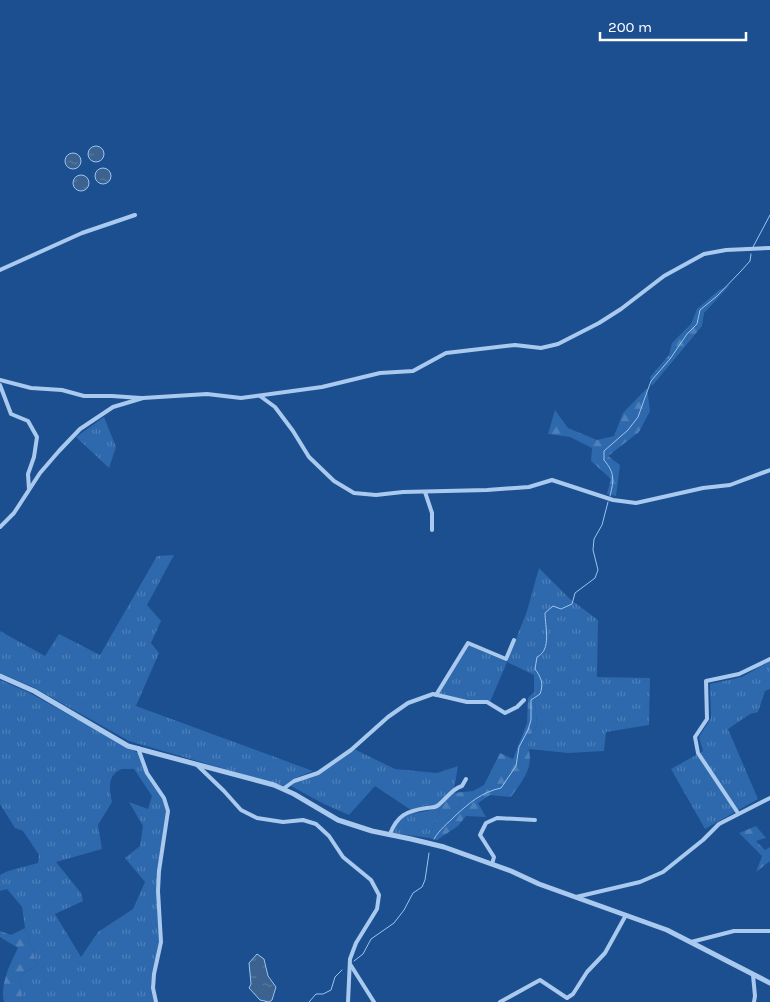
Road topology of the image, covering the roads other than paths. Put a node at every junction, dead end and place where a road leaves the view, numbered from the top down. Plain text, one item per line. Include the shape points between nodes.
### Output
1 (135, 215) dead end
2 (770, 248) edge
3 (0, 270) edge
4 (0, 380) edge
5 (0, 385) edge
6 (260, 396) junction
7 (144, 398) junction
8 (770, 470) edge
9 (29, 490) junction
10 (425, 492) junction
11 (0, 527) edge
12 (432, 530) dead end
13 (514, 640) dead end
14 (770, 659) edge
15 (0, 676) edge
16 (436, 695) junction
17 (524, 700) dead end
18 (138, 748) junction
19 (195, 763) junction
20 (466, 780) dead end
21 (283, 789) junction
22 (770, 798) edge
23 (738, 813) junction
24 (535, 820) dead end
25 (390, 834) junction
26 (492, 864) junction
27 (576, 897) junction
28 (626, 914) junction
29 (770, 931) edge
30 (689, 942) junction
31 (350, 964) junction
32 (753, 975) junction
33 (770, 983) edge
34 (156, 1002) edge
35 (348, 1002) edge
36 (374, 1002) edge
37 (500, 1002) edge
38 (754, 1002) edge

1 - 3 street via 82,233
2 - 6 street via 704,254 664,276 599,323 558,344 541,348 515,345 446,353 413,371 380,373 322,387
4 - 7 street via 84,396
5 - 9 street via 11,414 28,421 37,437 28,474
6 - 7 street via 241,398 207,394
6 - 10 street via 275,407 309,457 334,482 354,493
7 - 9 street via 113,408 80,429
8 - 10 street via 730,485 636,502 613,500 552,480 529,487
9 - 11 street
10 - 12 street via 432,514
13 - 16 street via 506,659 468,642
14 - 23 street via 740,674 706,681 707,718 696,737 698,752
15 - 18 street via 34,691 128,746
16 - 17 street via 467,702 487,702 505,713
16 - 21 street via 408,703 318,773 294,781
18 - 19 street
18 - 34 street via 147,773 164,798 168,811 159,878 161,942 154,974
19 - 21 street
19 - 31 street via 241,810 257,818 283,822 303,820 316,824 343,857 371,880 379,896 376,909 356,943
20 - 25 street via 436,807 403,815 394,823
21 - 25 street via 338,820
22 - 23 street
23 - 27 street via 719,824 663,872 640,882
24 - 26 street via 497,818 486,823 480,835 494,858
25 - 26 street via 444,847
26 - 27 street
27 - 28 street
28 - 30 street
28 - 37 street via 605,953 573,994 567,998 540,980
29 - 30 street via 734,932
30 - 32 street
31 - 35 street
31 - 36 street
32 - 33 street
32 - 38 street

